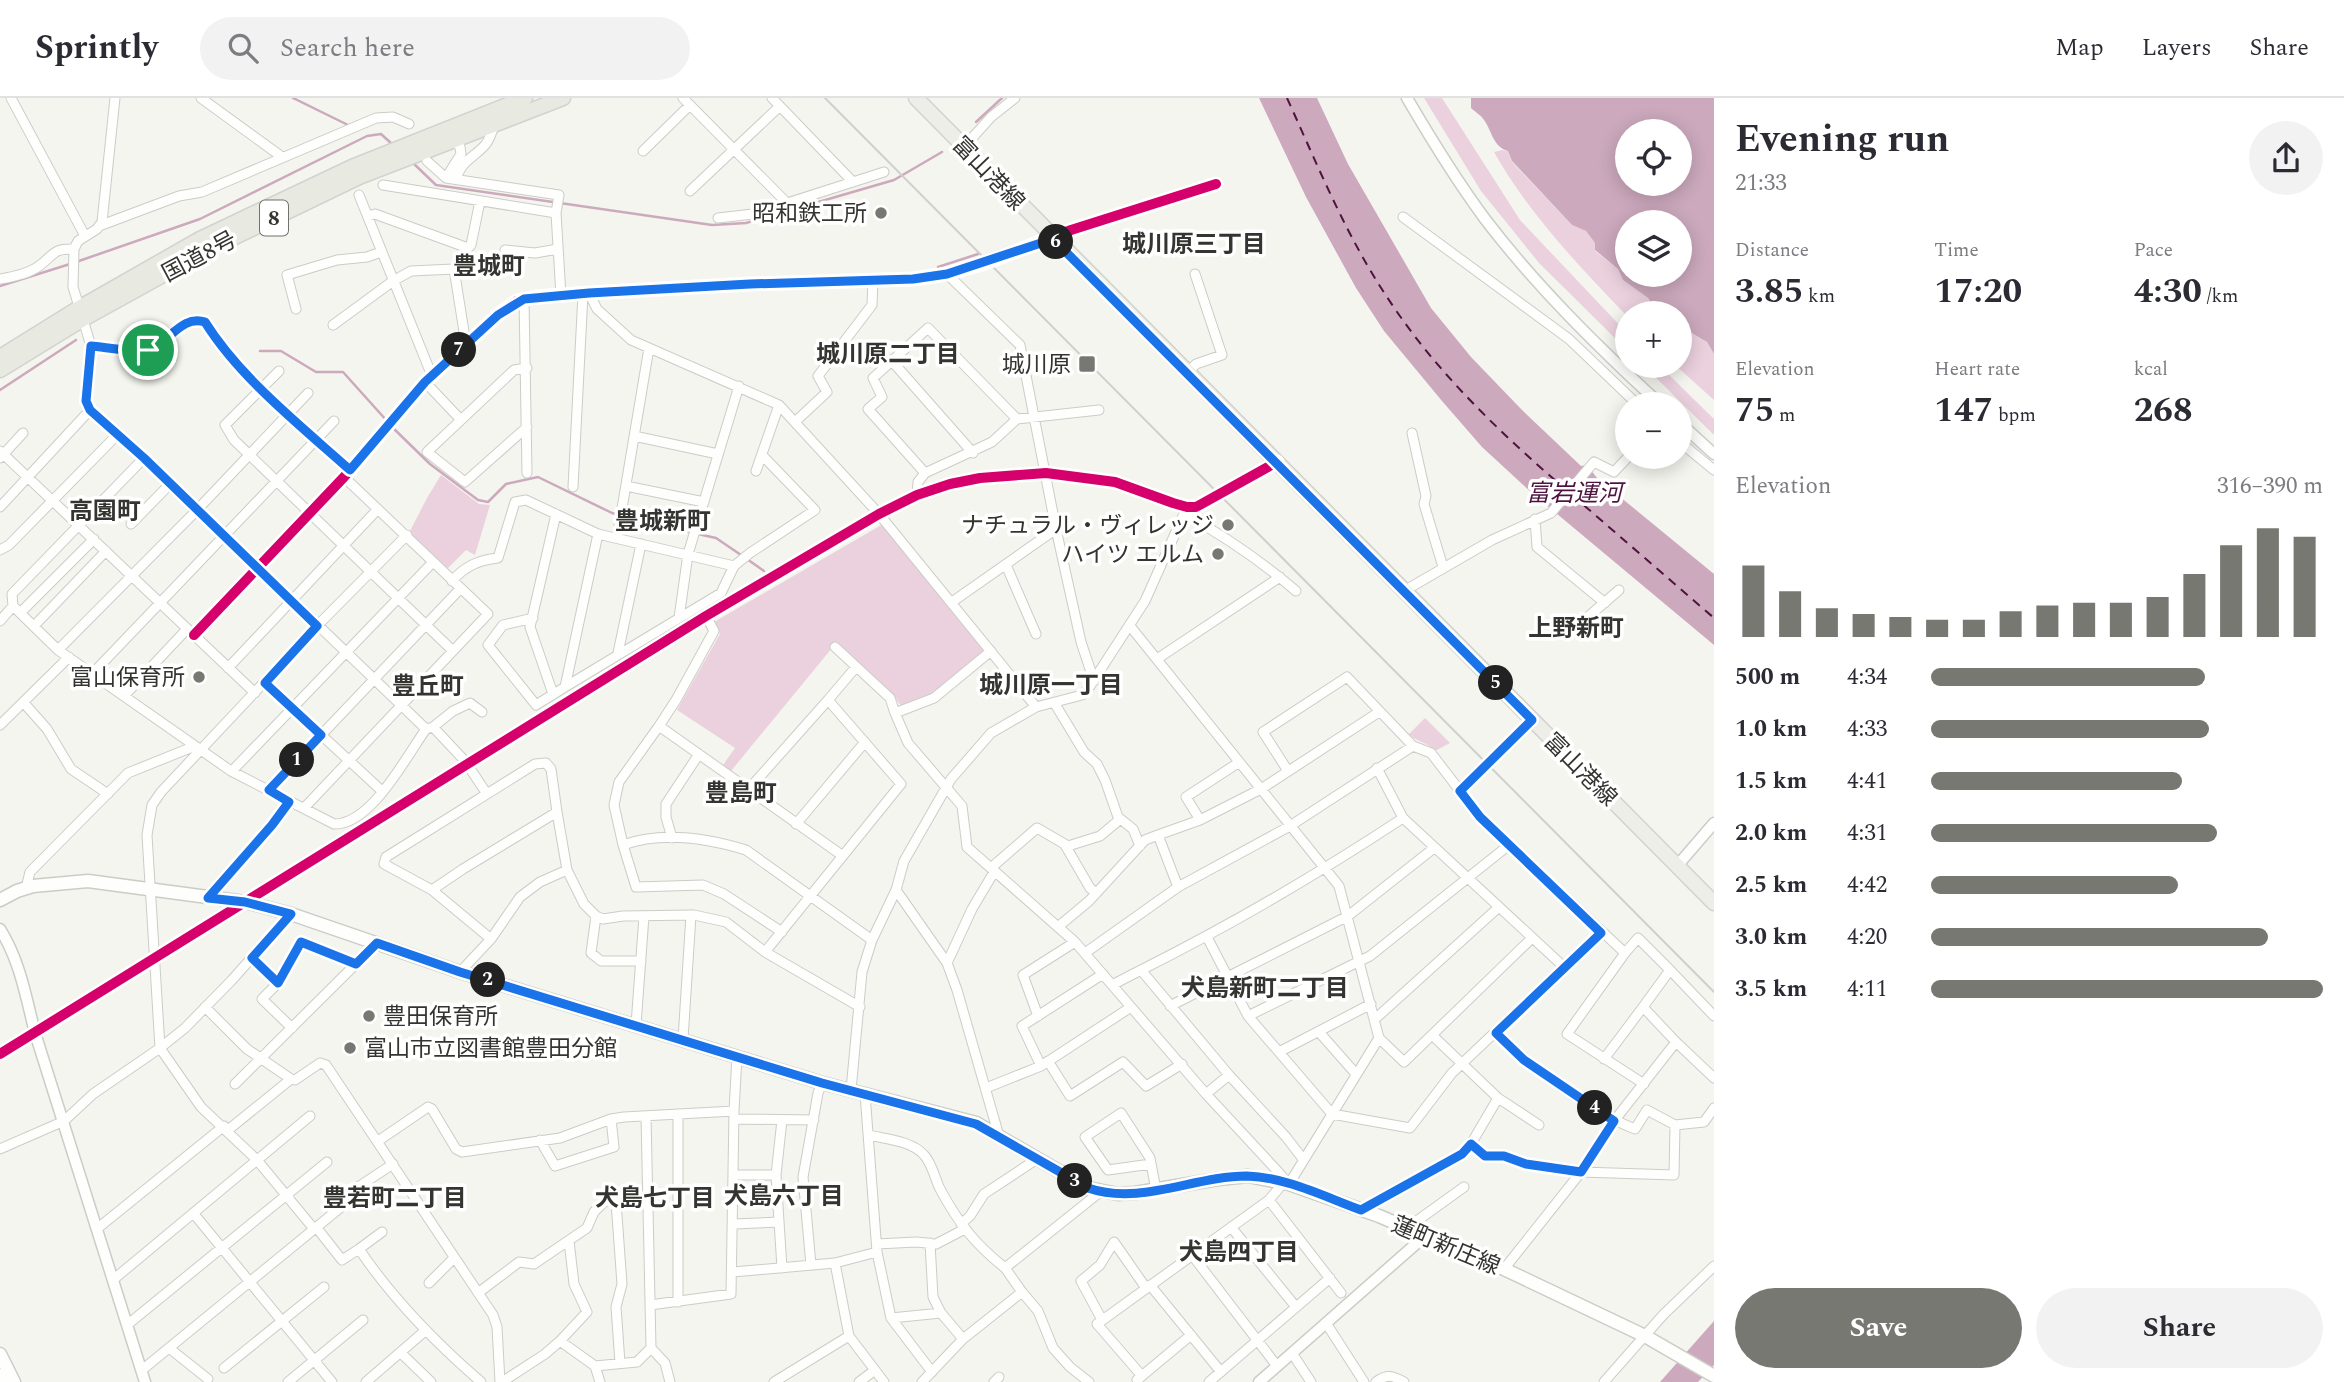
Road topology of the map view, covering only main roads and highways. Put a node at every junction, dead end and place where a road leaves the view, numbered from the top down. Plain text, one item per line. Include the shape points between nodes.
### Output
1 (526, 98) edge
2 (563, 98) edge
3 (916, 98) edge
4 (81, 314) junction
5 (0, 357) edge
6 (0, 370) edge
7 (0, 900) edge
8 (1714, 903) edge
9 (0, 1354) edge
10 (0, 1375) edge
11 (1714, 1376) edge
12 (4, 1382) edge
13 (14, 1382) edge

1 - 4 highway, 国道8号 / 8 via 341,173 200,239
2 - 4 highway, 国道8号 / 8 via 359,177
3 - 8 main road, 富山港線
4 - 5 highway, 国道8号 / 8
4 - 6 highway, 国道8号 / 8
7 - 11 main road, 蓮町新庄線 via 26,888 88,881 245,902 822,1083 976,1124 1100,1192 1156,1190 1248,1176 1287,1183 1504,1269 1646,1336
9 - 13 main road
10 - 12 main road

